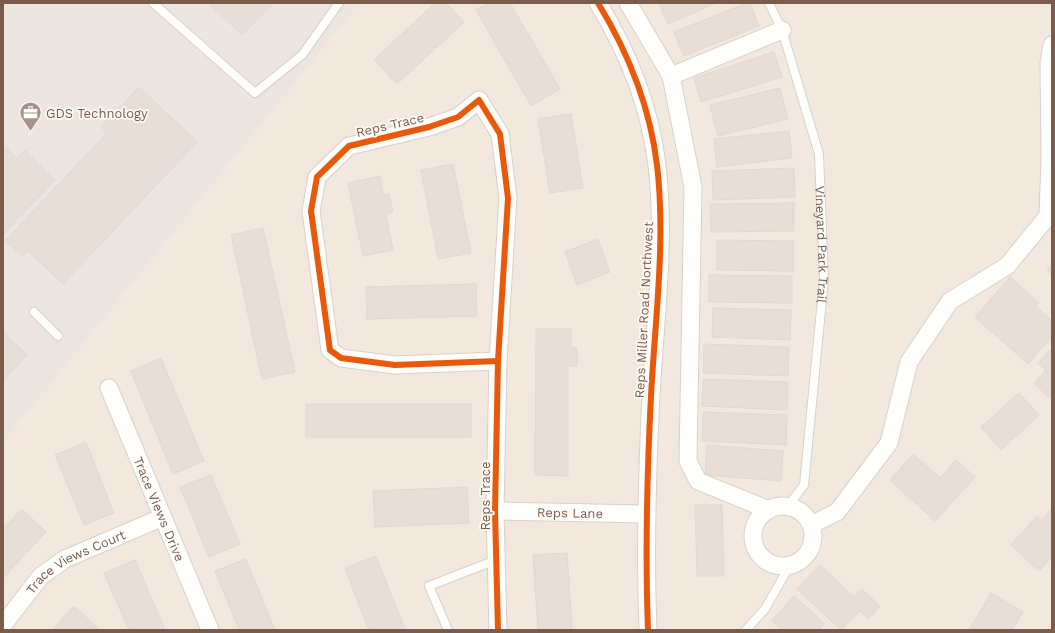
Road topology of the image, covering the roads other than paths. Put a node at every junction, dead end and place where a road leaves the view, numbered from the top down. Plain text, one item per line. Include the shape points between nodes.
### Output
1 (153, 3) edge
2 (339, 3) edge
3 (598, 3) edge
4 (628, 3) edge
5 (769, 3) edge
6 (782, 30) junction
7 (1052, 45) edge
8 (671, 76) junction
9 (1051, 179) edge
10 (34, 312) dead end
11 (58, 336) dead end
12 (498, 361) junction
13 (109, 388) dead end
14 (788, 506) junction
15 (769, 510) junction
16 (495, 511) junction
17 (646, 514) junction
18 (162, 517) junction
19 (811, 525) junction
20 (496, 560) junction
21 (790, 565) junction
22 (3, 625) edge
23 (210, 630) edge
24 (448, 630) edge
25 (498, 630) edge
26 (648, 630) edge
27 (746, 630) edge

1 - 2 lane via 255,93 302,55
3 - 17 street, Reps Miller Road Northwest via 628,58 646,111 657,164 661,230
4 - 8 street
5 - 6 lane, Vineyard Park Trail
6 - 8 street
6 - 14 lane, Vineyard Park Trail via 819,154 824,279 804,485
7 - 9 street via 1049,63
8 - 15 street via 693,187 688,461 698,481
9 - 19 street via 1048,216 1007,266 950,301 909,362 889,443 837,512
10 - 11 lane
12 - 12 street, Reps Trace via 395,365 341,358 330,350 312,211 317,177 349,146 430,127 458,117 479,100 500,134 508,198
12 - 16 street, Reps Trace
13 - 18 street, Trace Views Drive
14 - 15 street via 778,506
14 - 19 street via 806,516
15 - 21 street via 756,523 756,547 764,558 772,563
16 - 17 street, Reps Lane
16 - 20 street, Reps Trace
17 - 26 street, Reps Miller Road Northwest
18 - 22 street, Trace Views Court via 65,559 41,576
18 - 23 street, Trace Views Drive
19 - 21 street via 812,545 800,561
20 - 24 lane via 429,586
20 - 25 street, Reps Trace
21 - 27 lane via 765,609

